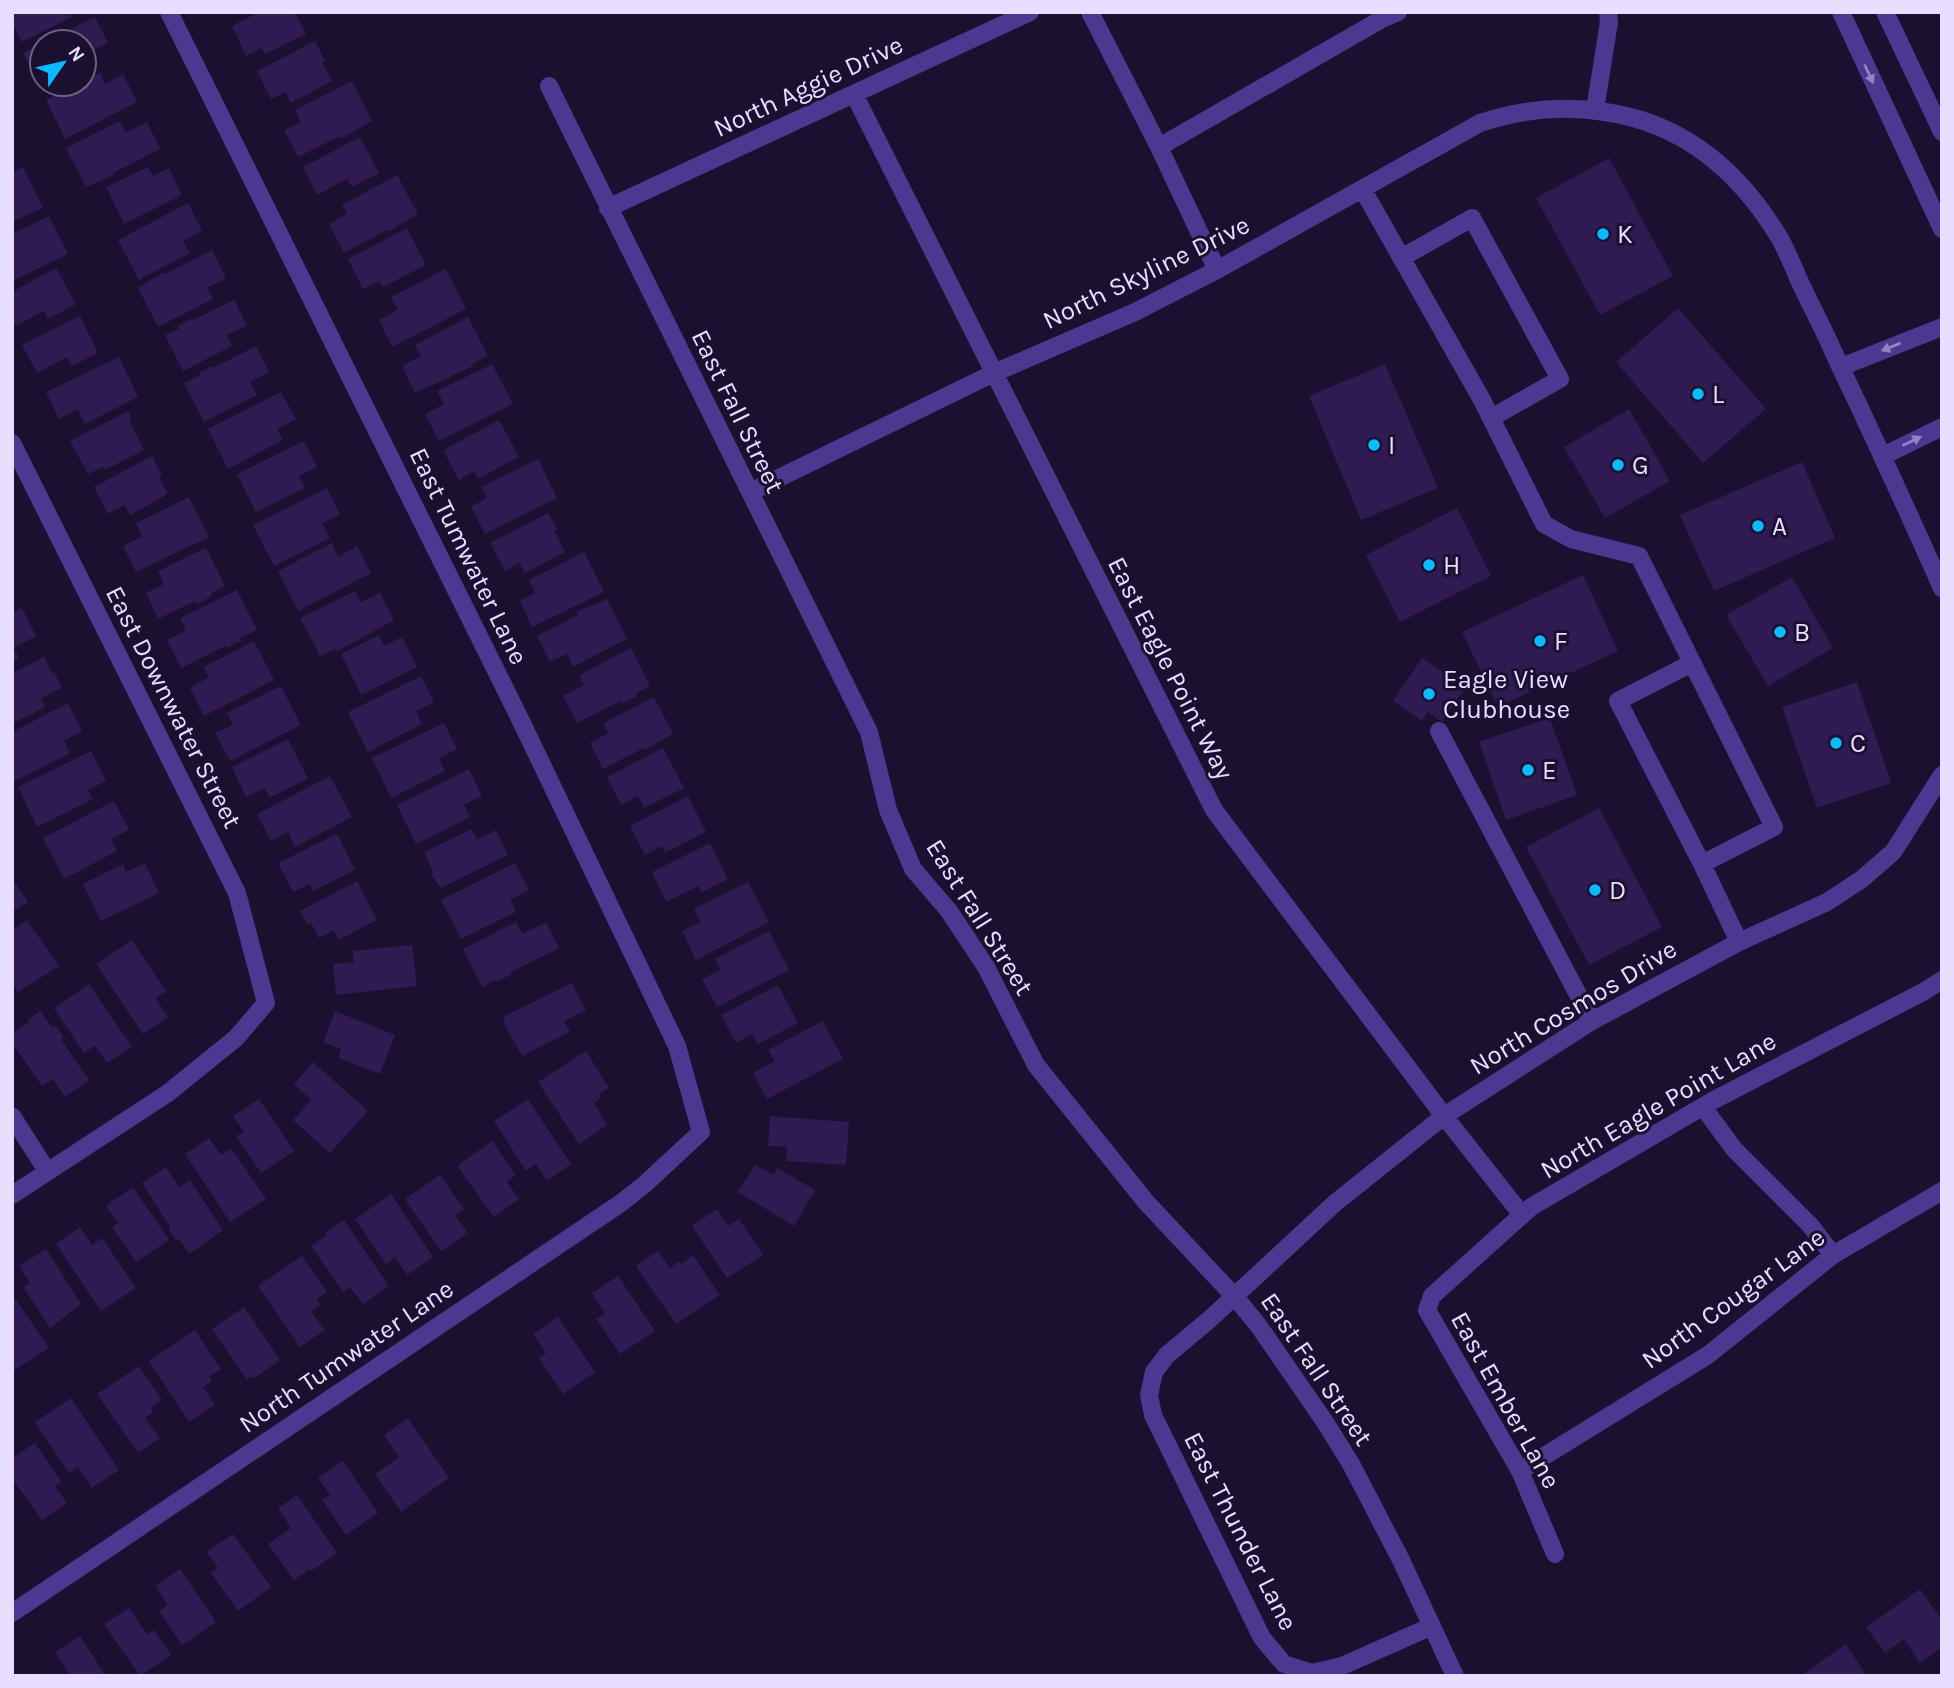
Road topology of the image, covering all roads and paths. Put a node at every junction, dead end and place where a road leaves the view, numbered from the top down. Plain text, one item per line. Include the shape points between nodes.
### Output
1 (169, 12) edge
2 (1030, 12) edge
3 (1090, 12) edge
4 (1398, 12) edge
5 (1608, 12) edge
6 (1841, 12) edge
7 (1885, 12) edge
8 (549, 86) dead end
9 (854, 94) junction
10 (1595, 110) junction
11 (1942, 132) edge
12 (1159, 147) junction
13 (1363, 190) junction
14 (608, 208) junction
15 (1942, 229) edge
16 (1401, 257) junction
17 (1217, 270) junction
18 (1942, 327) edge
19 (1841, 367) junction
20 (994, 373) junction
21 (1491, 418) junction
22 (1942, 427) edge
23 (12, 443) edge
24 (1883, 456) junction
25 (750, 492) junction
26 (1942, 588) edge
27 (1692, 663) junction
28 (1438, 732) dead end
29 (1941, 778) edge
30 (1702, 864) junction
31 (1739, 942) junction
32 (1942, 980) edge
33 (1592, 1021) junction
34 (1703, 1107) junction
35 (12, 1116) edge
36 (1444, 1116) junction
37 (701, 1132) joint
38 (47, 1171) junction
39 (1942, 1191) edge
40 (12, 1195) edge
41 (1522, 1216) junction
42 (1833, 1255) junction
43 (1235, 1297) junction
44 (1427, 1310) joint
45 (1520, 1471) junction
46 (1555, 1554) dead end
47 (12, 1613) edge
48 (1432, 1626) junction
49 (1455, 1676) edge

1 - 37 street, East Tumwater Lane via 677,1046
2 - 9 street, North Aggie Drive
3 - 12 street
4 - 12 street
5 - 10 street
6 -> 15 street
7 - 11 street
8 - 14 street, East Fall Street
9 - 14 street, North Aggie Drive
9 - 20 street, East Eagle Point Way
10 - 13 street, North Skyline Drive via 1531,110 1480,123
10 - 19 street, North Skyline Drive via 1671,131 1726,169 1779,238
12 - 17 street
13 - 16 street
13 - 17 street, North Skyline Drive
14 - 25 street, East Fall Street
16 - 21 street
16 - 21 street via 1472,218 1560,379
17 - 20 street, North Skyline Drive via 1135,312
18 -> 19 street
19 - 24 street, North Skyline Drive
20 - 25 street, North Skyline Drive
20 - 36 street, East Eagle Point Way via 1214,810
21 - 27 street via 1544,524 1571,539 1639,556
24 -> 22 street
23 - 38 street, East Downwater Street via 237,893 266,1003 236,1038 168,1093
24 - 26 street, North Skyline Drive
25 - 43 street, East Fall Street via 869,732 888,810 913,869 949,911 986,967 1036,1065 1146,1202
27 - 30 street via 1774,827
27 - 30 street via 1618,701
28 - 33 street
29 - 31 street, North Cosmos Drive via 1893,852 1862,879 1827,902
30 - 31 street
31 - 33 street, North Cosmos Drive
32 - 34 street, North Eagle Point Lane
33 - 36 street, North Cosmos Drive
34 - 41 street, North Eagle Point Lane
34 - 42 street via 1734,1149 1810,1225
35 - 38 street
36 - 41 street, East Eagle Point Way
36 - 43 street, North Cosmos Drive via 1335,1203
37 - 47 street, North Tumwater Lane via 621,1203
38 - 40 street
39 - 42 street, North Cougar Lane
41 - 44 street, North Eagle Point Lane via 1432,1296
42 - 45 street, North Cougar Lane via 1708,1355
43 - 48 street, East Fall Street via 1351,1464
43 - 48 street, East Thunder Lane via 1167,1355 1154,1372 1149,1395 1153,1415 1262,1638 1284,1664 1312,1673 1342,1666
44 - 45 street, East Ember Lane
45 - 46 street, East Ember Lane
48 - 49 street, East Fall Street

